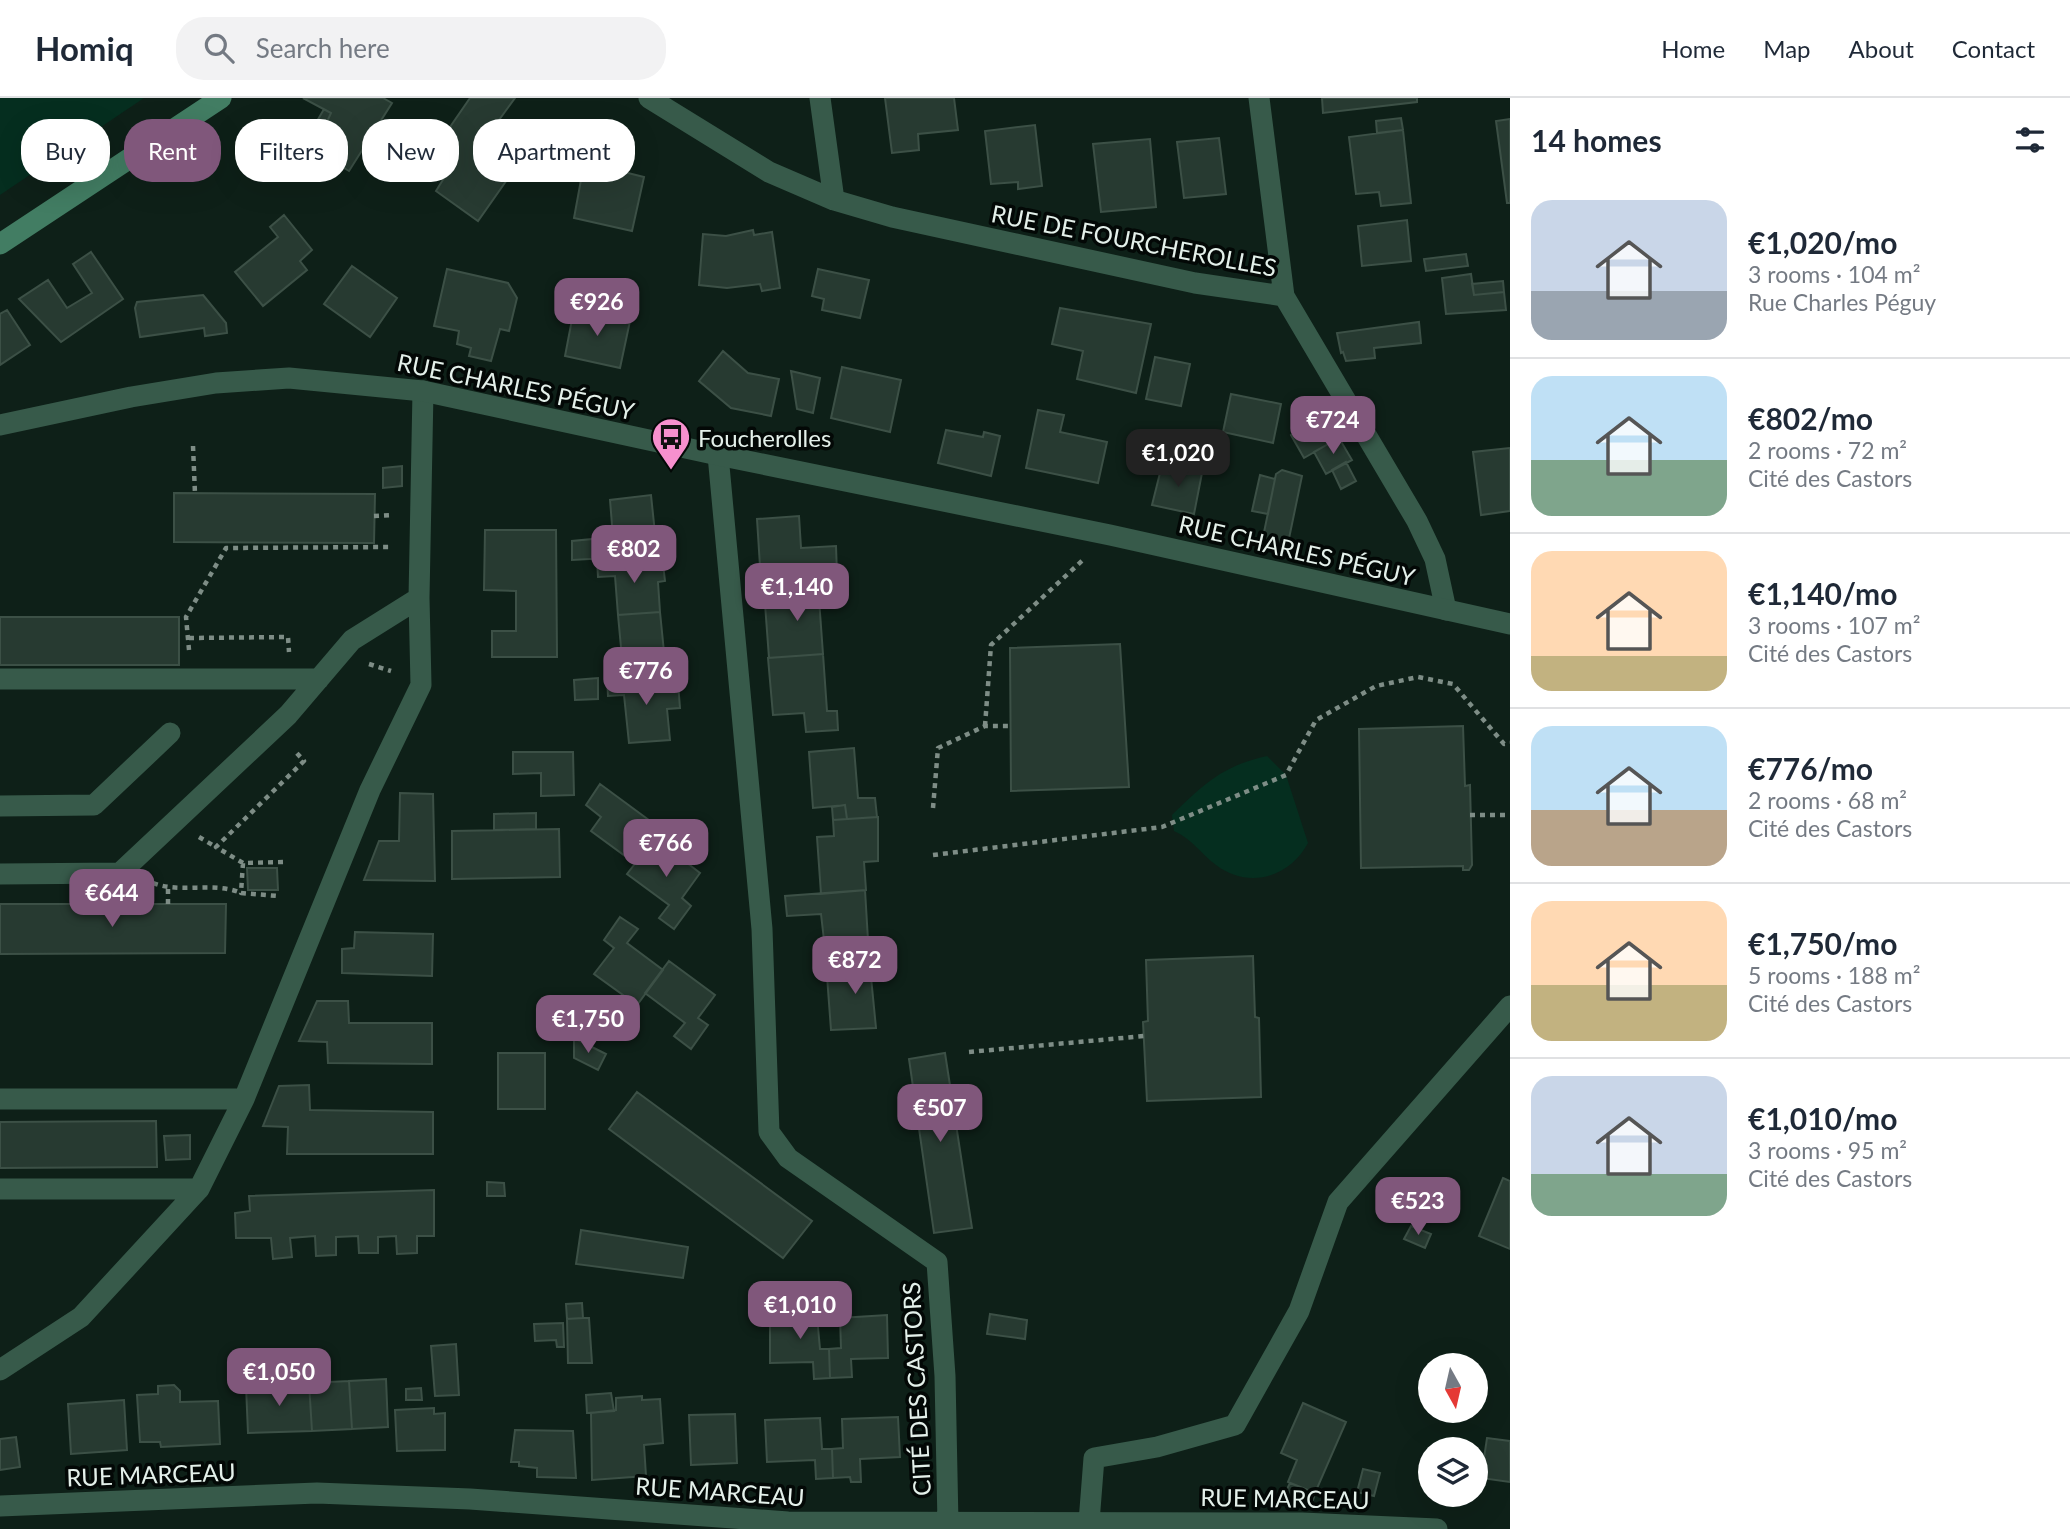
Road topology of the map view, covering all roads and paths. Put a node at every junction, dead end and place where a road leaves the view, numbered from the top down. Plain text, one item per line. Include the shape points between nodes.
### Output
1 (221, 98) edge
2 (649, 98) edge
3 (820, 98) edge
4 (1259, 98) edge
5 (834, 200) junction
6 (0, 244) edge
7 (1284, 296) junction
8 (423, 391) junction
9 (0, 425) edge
10 (193, 446) dead end
11 (718, 455) junction
12 (195, 494) dead end
13 (1111, 535) junction
14 (394, 547) dead end
15 (419, 598) junction
16 (1446, 610) junction
17 (1510, 624) edge
18 (189, 638) junction
19 (289, 656) dead end
20 (189, 660) dead end
21 (363, 663) dead end
22 (398, 673) dead end
23 (0, 679) edge
24 (319, 679) junction
25 (985, 726) junction
26 (1009, 726) dead end
27 (170, 733) dead end
28 (1510, 744) edge
29 (291, 747) dead end
30 (0, 806) edge
31 (933, 808) dead end
32 (1470, 815) dead end
33 (1510, 815) edge
34 (191, 831) dead end
35 (216, 847) junction
36 (933, 855) dead end
37 (283, 862) dead end
38 (243, 863) junction
39 (0, 874) edge
40 (149, 881) dead end
41 (168, 886) junction
42 (242, 893) junction
43 (278, 896) dead end
44 (168, 904) dead end
45 (1510, 1006) edge
46 (1144, 1036) dead end
47 (969, 1052) dead end
48 (0, 1099) edge
49 (244, 1099) junction
50 (0, 1189) edge
51 (199, 1189) junction
52 (0, 1370) edge
53 (0, 1506) edge
54 (1089, 1522) junction
55 (948, 1524) junction
56 (1437, 1529) edge

1 - 6 main road
2 - 5 street, RUE DE FOURCHEROLLES via 769,172
3 - 5 street
4 - 7 street
5 - 7 street, RUE DE FOURCHEROLLES via 892,217 1195,283
7 - 16 street, RUE DE FOURCHEROLLES via 1417,521 1435,559
8 - 9 street, RUE CHARLES PÉGUY via 317,379 229,382 118,399
8 - 11 street, RUE CHARLES PÉGUY
8 - 15 street
10 - 12 path
11 - 13 street, RUE CHARLES PÉGUY
11 - 55 street, CITÉ DES CASTORS via 762,929 769,1132 788,1158 937,1262
13 - 16 street, RUE CHARLES PÉGUY
13 - 25 path via 991,645
14 - 18 path via 227,545 186,617
15 - 24 street via 352,640
15 - 49 street via 421,685 370,789
16 - 17 street, RUE CHARLES PÉGUY
18 - 19 path via 288,637
18 - 20 path
21 - 22 path
23 - 24 street
24 - 39 street via 288,715 120,873
25 - 26 path
25 - 31 path via 938,748
27 - 30 street via 94,805
28 - 36 path via 1504,744 1453,684 1418,677 1376,686 1316,720 1286,775 1162,827
29 - 35 path via 304,761
32 - 33 path
34 - 35 path
35 - 38 path
37 - 38 path
38 - 42 path
40 - 41 path
41 - 42 path via 228,887
41 - 44 path
42 - 43 path
45 - 54 street via 1338,1202 1299,1311 1235,1425 1157,1447 1094,1458
46 - 47 path
48 - 49 street
49 - 51 street
50 - 51 street
51 - 52 street via 81,1317
53 - 55 street, RUE MARCEAU via 317,1493 788,1522
54 - 55 street, RUE MARCEAU
54 - 56 street, RUE MARCEAU

